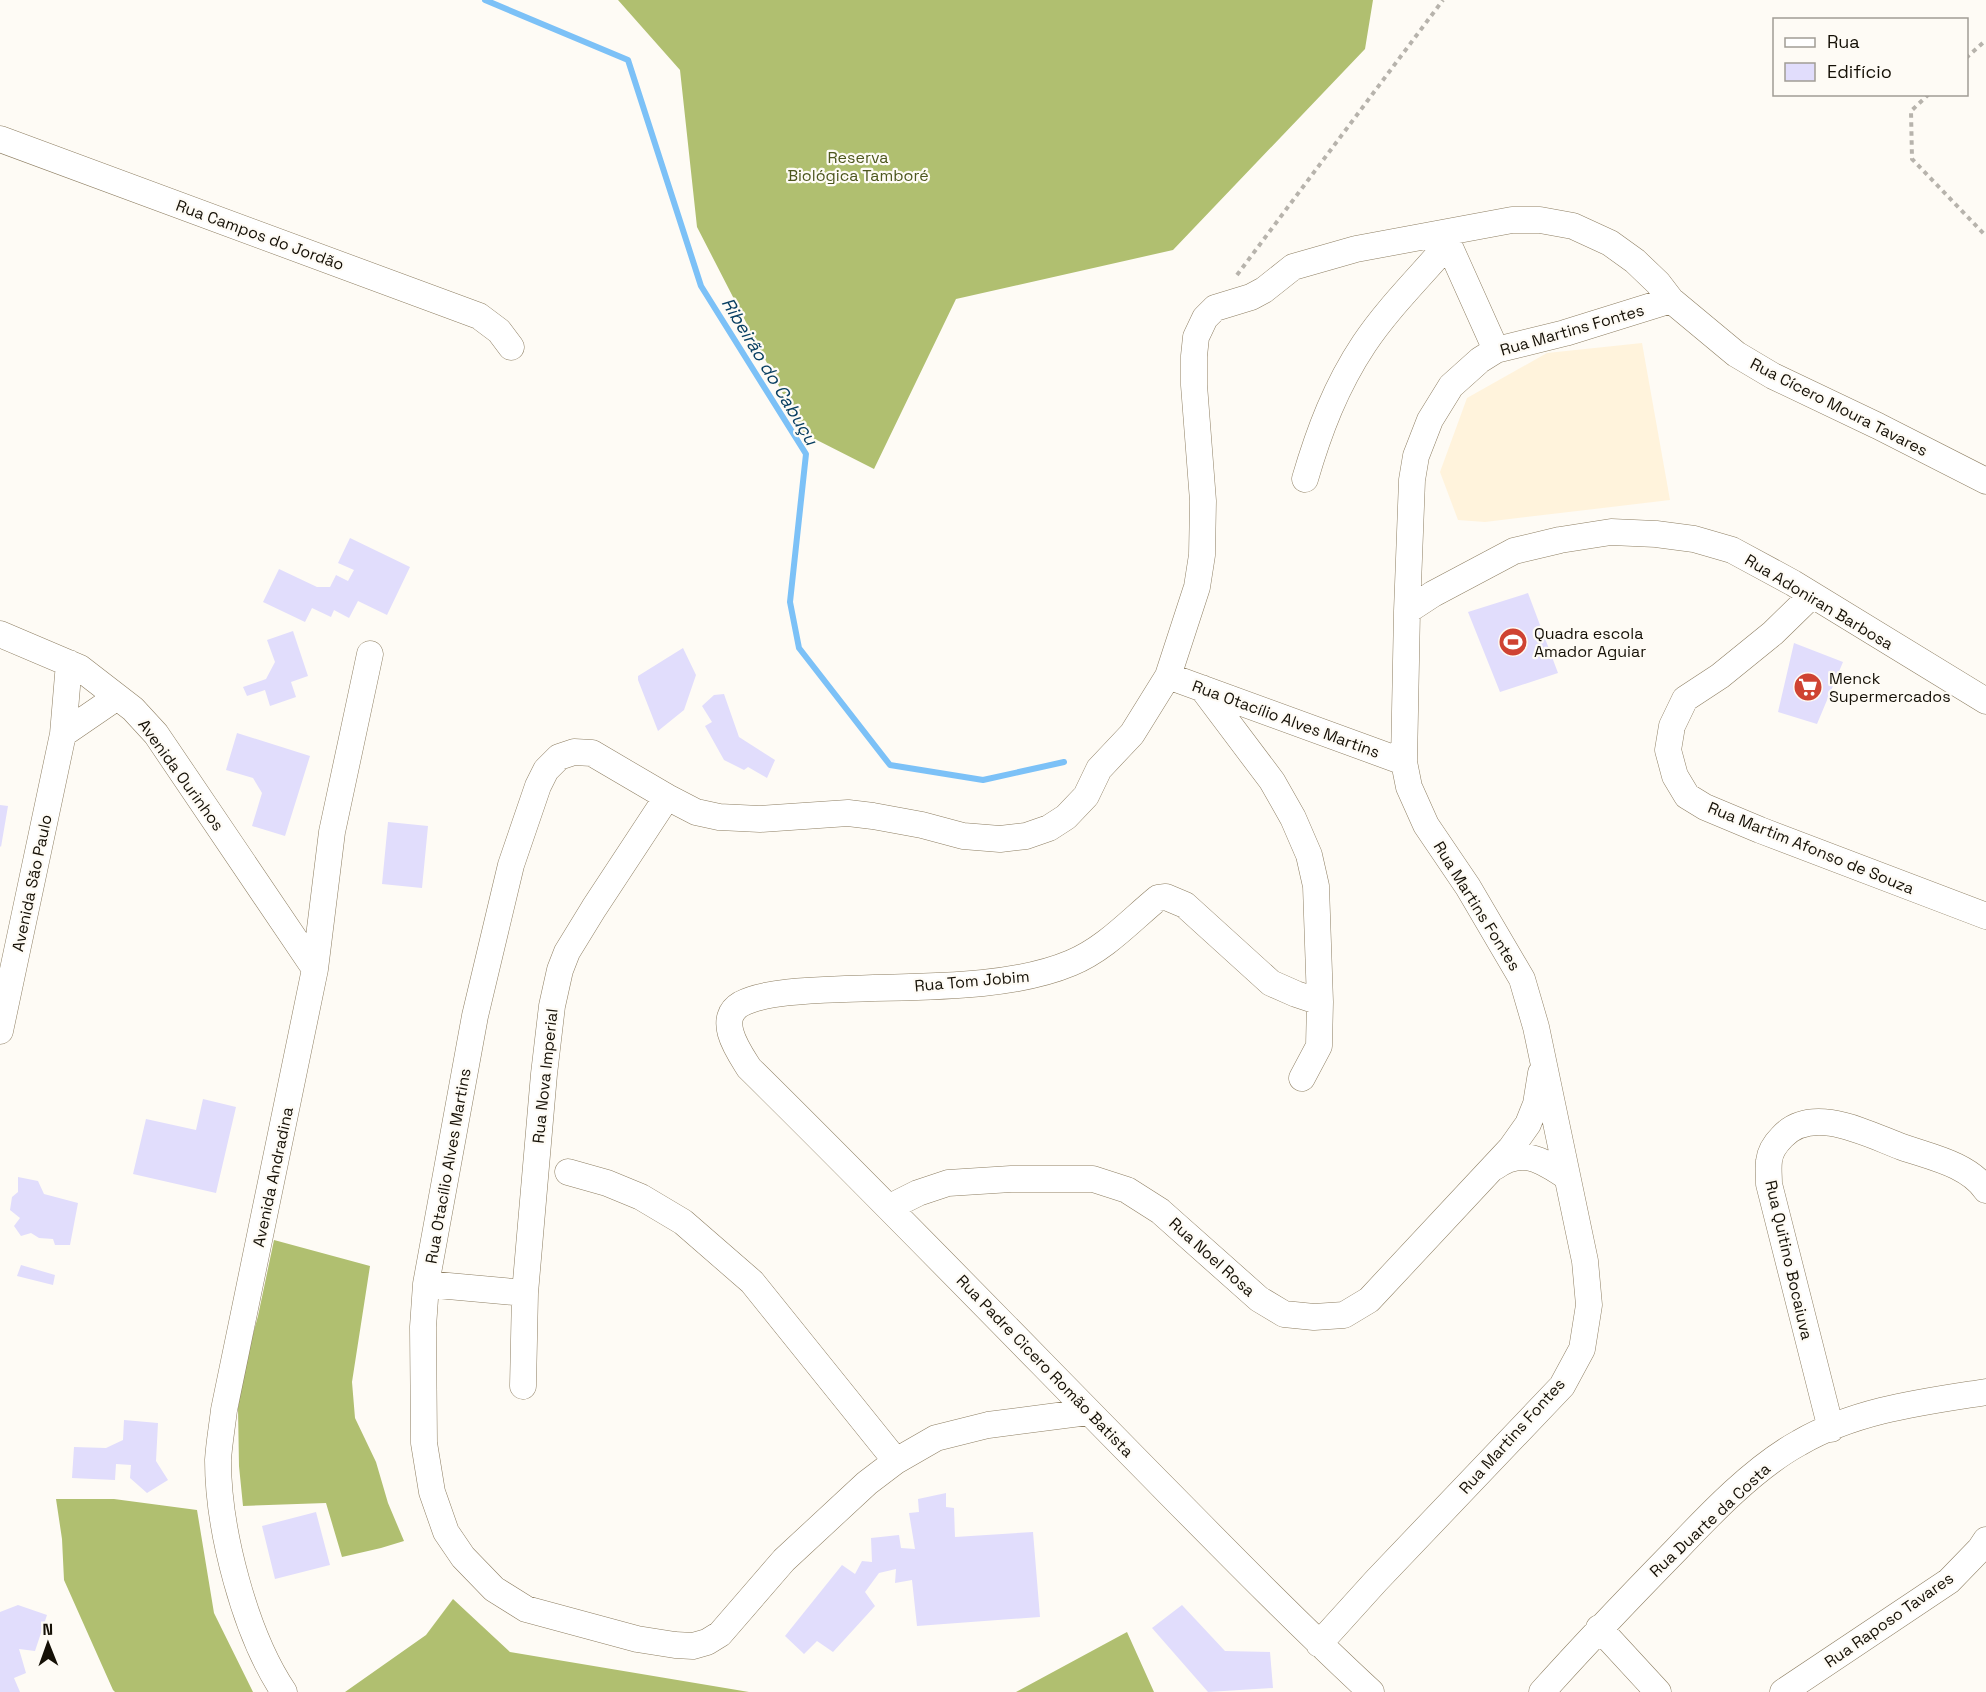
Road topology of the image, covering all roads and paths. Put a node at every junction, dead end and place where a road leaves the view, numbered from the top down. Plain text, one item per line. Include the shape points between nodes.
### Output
1 (1443, 0) edge
2 (1986, 40) edge
3 (1968, 56) edge
4 (1927, 96) edge
5 (0, 139) edge
6 (1986, 236) edge
7 (1446, 239) junction
8 (1237, 275) dead end
9 (1671, 300) junction
10 (510, 347) dead end
11 (1496, 351) junction
12 (1305, 479) dead end
13 (1986, 481) edge
14 (1812, 595) junction
15 (1407, 611) junction
16 (0, 634) edge
17 (370, 654) dead end
18 (69, 663) junction
19 (1168, 676) junction
20 (1202, 688) junction
21 (117, 697) junction
22 (1986, 701) edge
23 (63, 734) junction
24 (1404, 762) junction
25 (667, 797) junction
26 (1986, 916) edge
27 (315, 969) junction
28 (1320, 1002) junction
29 (0, 1031) edge
30 (731, 1032) joint
31 (1543, 1063) junction
32 (1302, 1078) dead end
33 (568, 1172) dead end
34 (1485, 1175) junction
35 (1567, 1177) junction
36 (1986, 1190) edge
37 (890, 1207) junction
38 (426, 1284) junction
39 (525, 1293) junction
40 (523, 1386) dead end
41 (1986, 1392) edge
42 (1088, 1412) junction
43 (1831, 1429) junction
44 (896, 1461) junction
45 (1986, 1540) edge
46 (1599, 1628) junction
47 (1319, 1644) junction
48 (284, 1692) edge
49 (1371, 1692) edge
50 (1542, 1692) edge
51 (1658, 1692) edge
52 (1783, 1692) edge

1 - 8 path
2 - 3 path
4 - 6 path via 1911,111 1912,159
5 - 10 street, Rua Campos do Jordão via 479,316 499,331
7 - 9 street, Rua Otacílio Alves Martins via 1512,220 1573,226 1610,243 1635,261
7 - 11 street
7 - 12 street via 1365,343 1338,388
7 - 19 street, Rua Otacílio Alves Martins via 1377,245 1293,267 1264,290 1215,308 1205,318 1196,337 1194,356 1203,501 1202,555 1197,586
9 - 11 street, Rua Martins Fontes
9 - 13 street, Rua Cícero Moura Tavares via 1736,354 1773,376
11 - 15 street, Rua Martins Fontes via 1451,386 1430,420 1416,456 1409,511
14 - 15 street, Rua Adoniran Barbosa via 1732,550 1694,539 1611,532 1514,551
14 - 22 street, Rua Adoniran Barbosa
14 - 26 street, Rua Martim Afonso de Souza via 1773,633 1685,699 1672,726 1668,750 1675,776 1687,796 1705,807
15 - 24 street, Rua Martins Fontes
16 - 18 street, Avenida Ourinhos
17 - 27 street, Avenida Andradina via 332,832
18 - 21 street, Avenida Ourinhos
18 - 23 street, Avenida São Paulo
19 - 20 street, Rua Otacílio Alves Martins
19 - 25 street, Rua Otacílio Alves Martins via 1132,734 1099,769 1086,796 1066,817 1026,836 963,836 848,813 760,819 719,817 696,812
20 - 24 street, Rua Otacílio Alves Martins
20 - 28 street via 1272,781 1309,855 1316,886
21 - 23 street
21 - 27 street, Avenida Ourinhos via 156,734
23 - 29 street, Avenida São Paulo
24 - 31 street, Rua Martins Fontes via 1409,787 1426,825 1522,979
25 - 38 street, Rua Otacílio Alves Martins via 592,753 574,752 559,757 538,786 511,866 475,1016
25 - 39 street, Rua Nova Imperial via 594,908 560,970 544,1074
27 - 48 street, Avenida Andradina via 224,1410 218,1460 223,1518 236,1577 252,1630
28 - 30 street, Rua Tom Jobim via 1271,983 1185,905 1166,897 1158,898 1116,936 1072,963 1030,977 813,990 763,997 740,1005 732,1013
28 - 32 street via 1319,1046
30 - 37 street, Rua Padre Cicero Romão Batista via 749,1068
31 - 34 street, Rua Noel Rosa via 1528,1124
31 - 35 street, Rua Martins Fontes
33 - 44 street via 641,1197 682,1222 752,1282
34 - 35 street, Rua Noel Rosa via 1502,1162 1521,1155 1545,1162
34 - 37 street, Rua Noel Rosa via 1369,1300 1344,1315 1314,1317 1284,1314 1259,1299 1160,1211 1127,1190 1093,1179 948,1183
35 - 47 street, Rua Martins Fontes via 1589,1305 1582,1349 1562,1386
36 - 43 street, Rua Quitino Bocaiuva via 1978,1179 1957,1167 1852,1129 1818,1121 1790,1128 1774,1145 1769,1184
37 - 42 street, Rua Padre Cicero Romão Batista
38 - 39 street
38 - 44 street, Rua Otacílio Alves Martins via 424,1443 432,1492 446,1532 463,1557 494,1589 526,1608 637,1639 693,1646 707,1642 720,1634 784,1560
39 - 40 street, Rua Nova Imperial
41 - 43 street, Rua Duarte da Costa via 1902,1405
42 - 44 street, Rua Otacílio Alves Martins via 988,1425 936,1438
42 - 47 street, Rua Padre Cicero Romão Batista
43 - 46 street, Rua Duarte da Costa via 1798,1443 1751,1478
45 - 52 street, Rua Raposo Tavares via 1949,1581
46 - 50 street, Rua Duarte da Costa
46 - 51 street
47 - 49 street, Rua Padre Cicero Romão Batista

